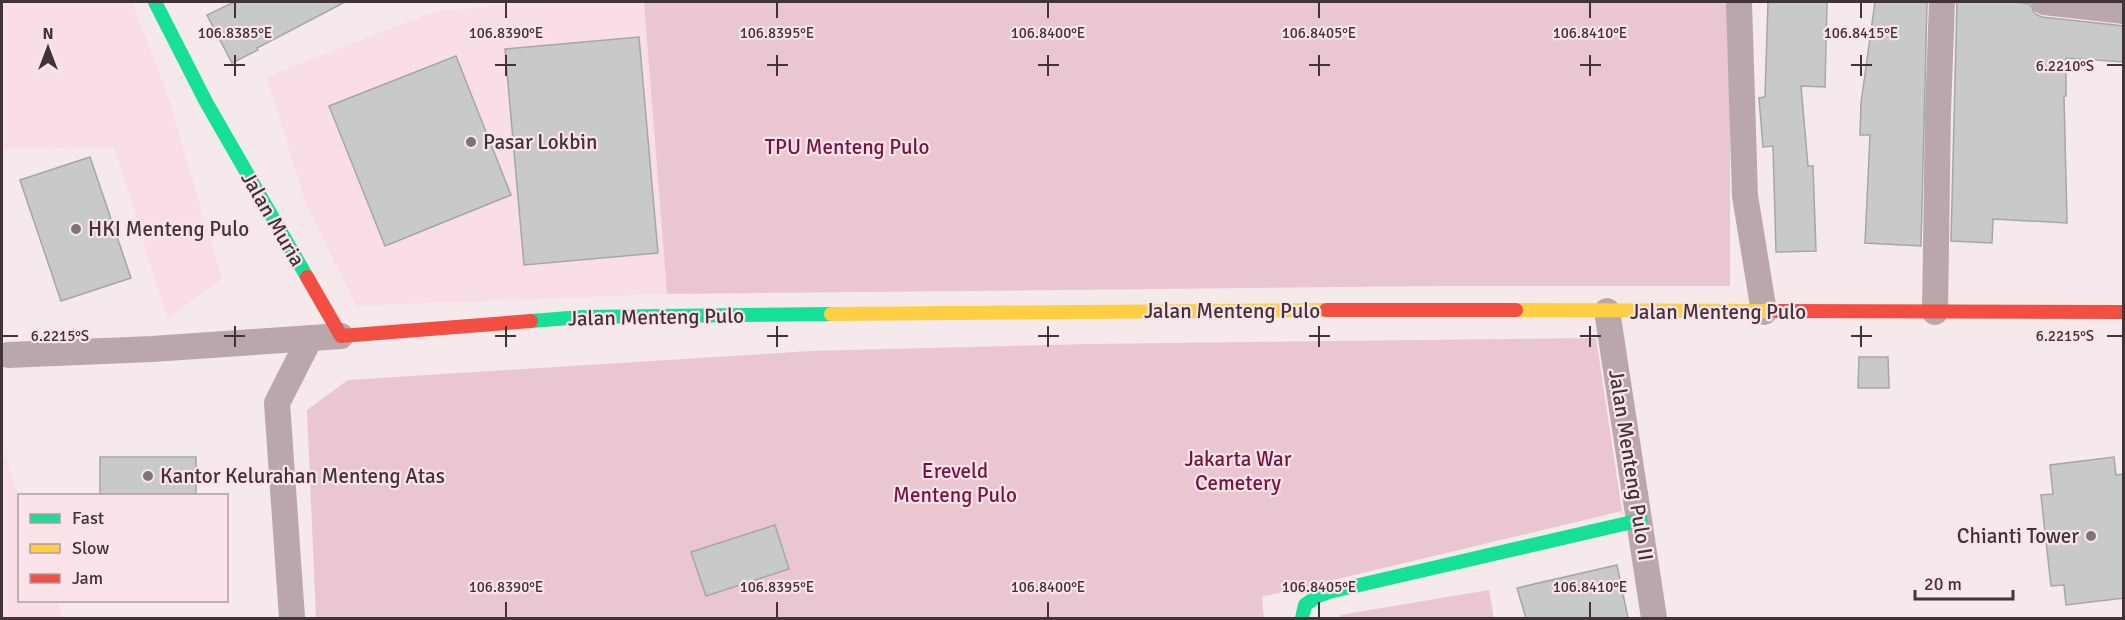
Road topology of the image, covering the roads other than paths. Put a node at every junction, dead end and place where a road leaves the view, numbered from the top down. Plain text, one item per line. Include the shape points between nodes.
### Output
1 (155, 2) edge
2 (1739, 2) edge
3 (1941, 2) edge
4 (2044, 2) edge
5 (2124, 11) edge
6 (1608, 311) junction
7 (1764, 312) junction
8 (1935, 312) junction
9 (2124, 312) edge
10 (341, 336) junction
11 (310, 338) junction
12 (8, 355) dead end
13 (1641, 520) junction
14 (292, 618) edge
15 (1302, 618) edge
16 (1654, 618) edge

1 - 10 street, Jalan Muria via 206,102
2 - 7 street via 1745,196
3 - 8 street
4 - 5 street
6 - 7 street, Jalan Menteng Pulo
6 - 10 street, Jalan Menteng Pulo via 582,317
6 - 13 street, Jalan Menteng Pulo II
7 - 8 street, Jalan Menteng Pulo
8 - 9 street, Jalan Menteng Pulo
10 - 11 street
11 - 12 street
11 - 14 street via 277,403
13 - 15 street via 1329,592 1305,605
13 - 16 street, Jalan Menteng Pulo II

